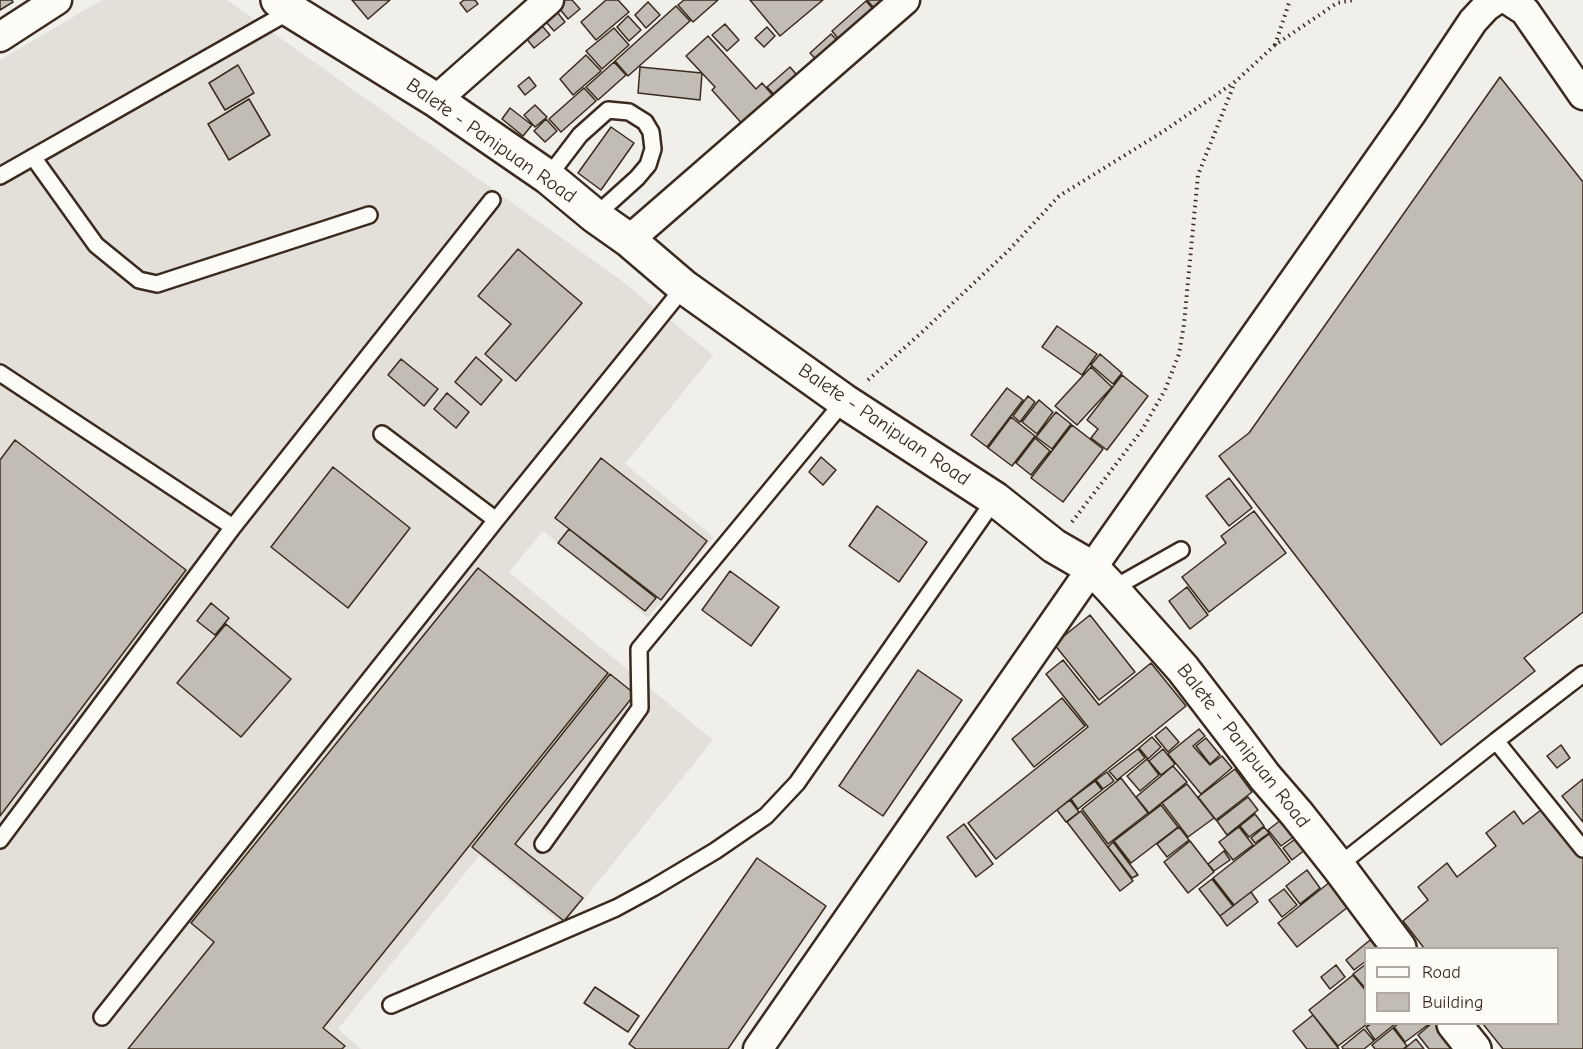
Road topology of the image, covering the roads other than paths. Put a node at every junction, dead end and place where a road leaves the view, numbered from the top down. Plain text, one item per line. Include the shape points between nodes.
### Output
1 (57, 0) edge
2 (549, 0) edge
3 (905, 0) edge
4 (1496, 0) edge
5 (291, 4) edge
6 (1522, 4) edge
7 (0, 37) edge
8 (1583, 95) edge
9 (436, 100) junction
10 (33, 158) junction
11 (0, 176) edge
12 (548, 177) junction
13 (492, 200) dead end
14 (369, 215) dead end
15 (595, 216) junction
16 (628, 240) junction
17 (684, 287) junction
18 (0, 373) edge
19 (844, 401) junction
20 (382, 434) dead end
21 (995, 499) junction
22 (496, 520) junction
23 (233, 527) junction
24 (1181, 550) dead end
25 (1102, 578) junction
26 (1583, 674) edge
27 (1496, 741) junction
28 (0, 840) edge
29 (543, 844) dead end
30 (1583, 849) edge
31 (1338, 866) junction
32 (1398, 947) edge
33 (391, 1005) dead end
34 (102, 1017) dead end
35 (1456, 1025) edge
36 (758, 1049) edge
37 (1474, 1049) edge

1 - 7 street
2 - 9 street
3 - 16 street
4 - 25 street via 1473,21
5 - 9 main road, Balete - Panipuan Road
5 - 10 lane
6 - 8 street
9 - 12 main road, Balete - Panipuan Road
10 - 11 lane
10 - 14 lane via 96,245 139,280 157,284
12 - 15 main road, Balete - Panipuan Road
12 - 15 lane via 580,135 608,110 629,112 645,122 653,149 648,165
13 - 23 lane
15 - 16 main road, Balete - Panipuan Road
16 - 17 main road, Balete - Panipuan Road
17 - 19 main road, Balete - Panipuan Road
17 - 22 lane
18 - 23 lane
19 - 21 main road, Balete - Panipuan Road
19 - 29 lane via 639,649 640,708
20 - 22 lane
21 - 25 main road, Balete - Panipuan Road
21 - 33 lane via 797,783 766,816 715,851 616,908
22 - 34 lane
23 - 28 lane
24 - 25 lane
25 - 31 main road, Balete - Panipuan Road via 1183,669
25 - 36 street
26 - 27 lane
27 - 30 lane
27 - 31 lane
31 - 32 main road, Balete - Panipuan Road
35 - 37 main road

